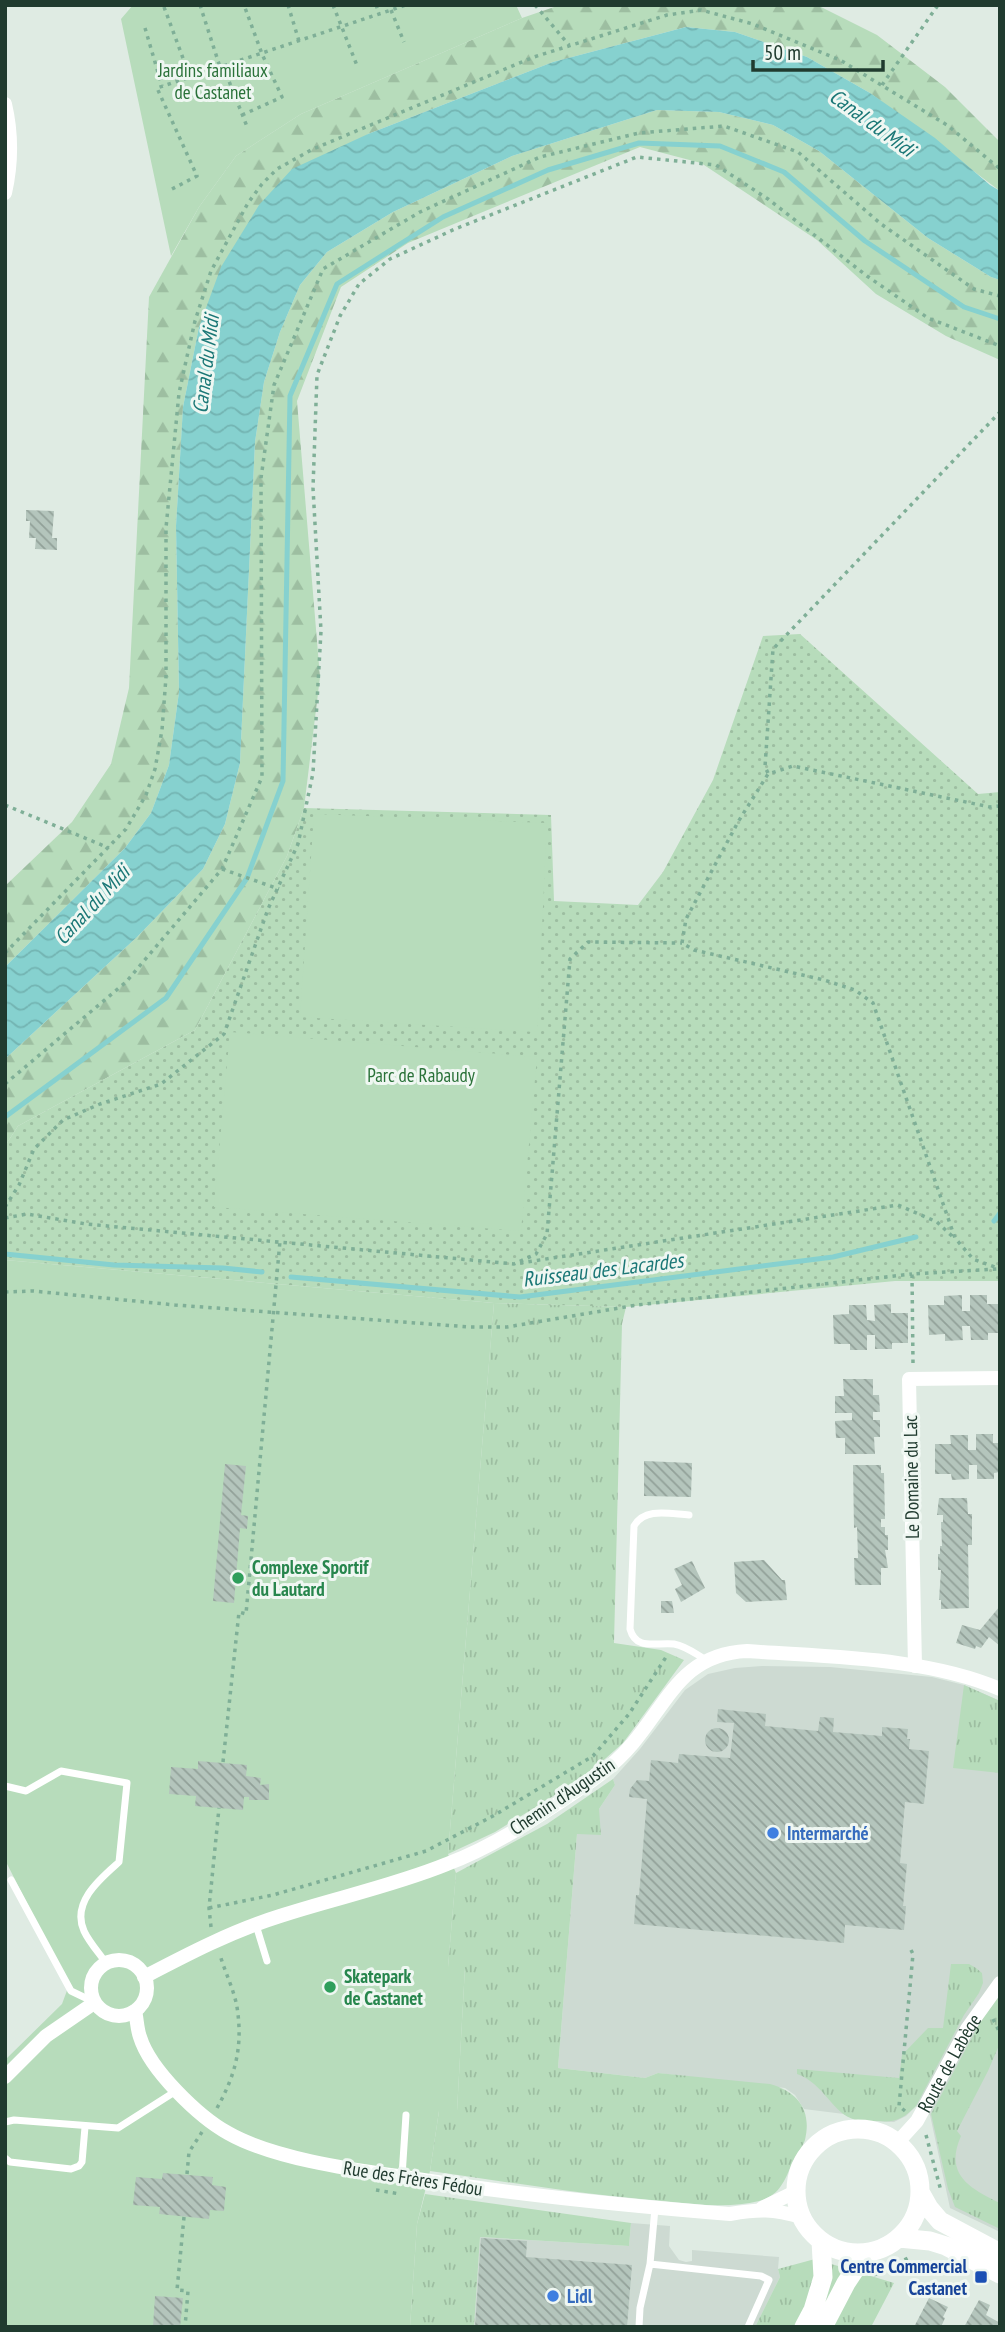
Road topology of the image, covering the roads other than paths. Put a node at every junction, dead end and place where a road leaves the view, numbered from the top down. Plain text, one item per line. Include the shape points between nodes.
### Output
1 (5, 104) edge
2 (5, 193) edge
3 (1000, 1378) edge
4 (690, 1515) dead end
5 (706, 1660) junction
6 (915, 1666) junction
7 (1000, 1689) edge
8 (5, 1786) edge
9 (11, 1880) dead end
10 (256, 1924) junction
11 (267, 1961) dead end
12 (106, 1963) junction
13 (144, 1977) junction
14 (1000, 1983) edge
15 (94, 2003) junction
16 (135, 2011) junction
17 (5, 2077) edge
18 (177, 2091) junction
19 (406, 2115) dead end
20 (5, 2122) edge
21 (85, 2127) junction
22 (897, 2143) junction
23 (5, 2158) edge
24 (402, 2177) junction
25 (795, 2192) junction
26 (920, 2192) junction
27 (655, 2208) junction
28 (760, 2209) junction
29 (802, 2217) junction
30 (899, 2238) junction
31 (821, 2241) junction
32 (866, 2253) junction
33 (1000, 2253) edge
34 (650, 2264) junction
35 (1000, 2274) edge
36 (639, 2327) edge
37 (748, 2327) edge
38 (804, 2327) edge
39 (823, 2327) edge

1 - 2 street via 11,130
3 - 6 street, Le Domaine du Lac via 909,1379
4 - 5 lane via 648,1514 638,1519 632,1533 631,1634 640,1643 675,1644
5 - 6 street, Chemin d'Augustin via 747,1651
5 - 10 street, Chemin d'Augustin via 680,1681 634,1742 606,1770 505,1835 439,1867
6 - 7 street, Chemin d'Augustin via 954,1672
8 - 12 lane via 26,1791 61,1771 127,1783 119,1862 92,1887 82,1909 83,1929
9 - 15 lane via 71,1992
10 - 11 lane
10 - 13 street, Chemin d'Augustin
12 - 13 street via 128,1962
12 - 15 street via 92,1980
13 - 16 street via 144,2001
14 - 22 street, Route de Labège via 967,2029 917,2121
15 - 16 street via 113,2016
15 - 17 street via 47,2036
16 - 18 street, Rue des Frères Fédou via 140,2039
18 - 21 lane via 118,2128
18 - 24 street, Rue des Frères Fédou via 228,2133 265,2149
19 - 24 lane
20 - 21 lane
21 - 23 lane via 79,2166 71,2169
22 - 25 street via 860,2129 822,2140 807,2154
22 - 26 street via 918,2174
24 - 27 street, Rue des Frères Fédou
25 - 28 street, Rue des Frères Fédou
25 - 29 street
26 - 30 street via 911,2225
26 - 33 street via 940,2221
27 - 28 street, Rue des Frères Fédou via 730,2214
27 - 34 lane
28 - 29 street, Rue des Frères Fédou
29 - 31 street
30 - 32 street
30 - 35 street via 946,2246
31 - 32 street via 846,2253
31 - 38 street via 823,2277
32 - 39 street
34 - 36 lane
34 - 37 lane via 769,2280

